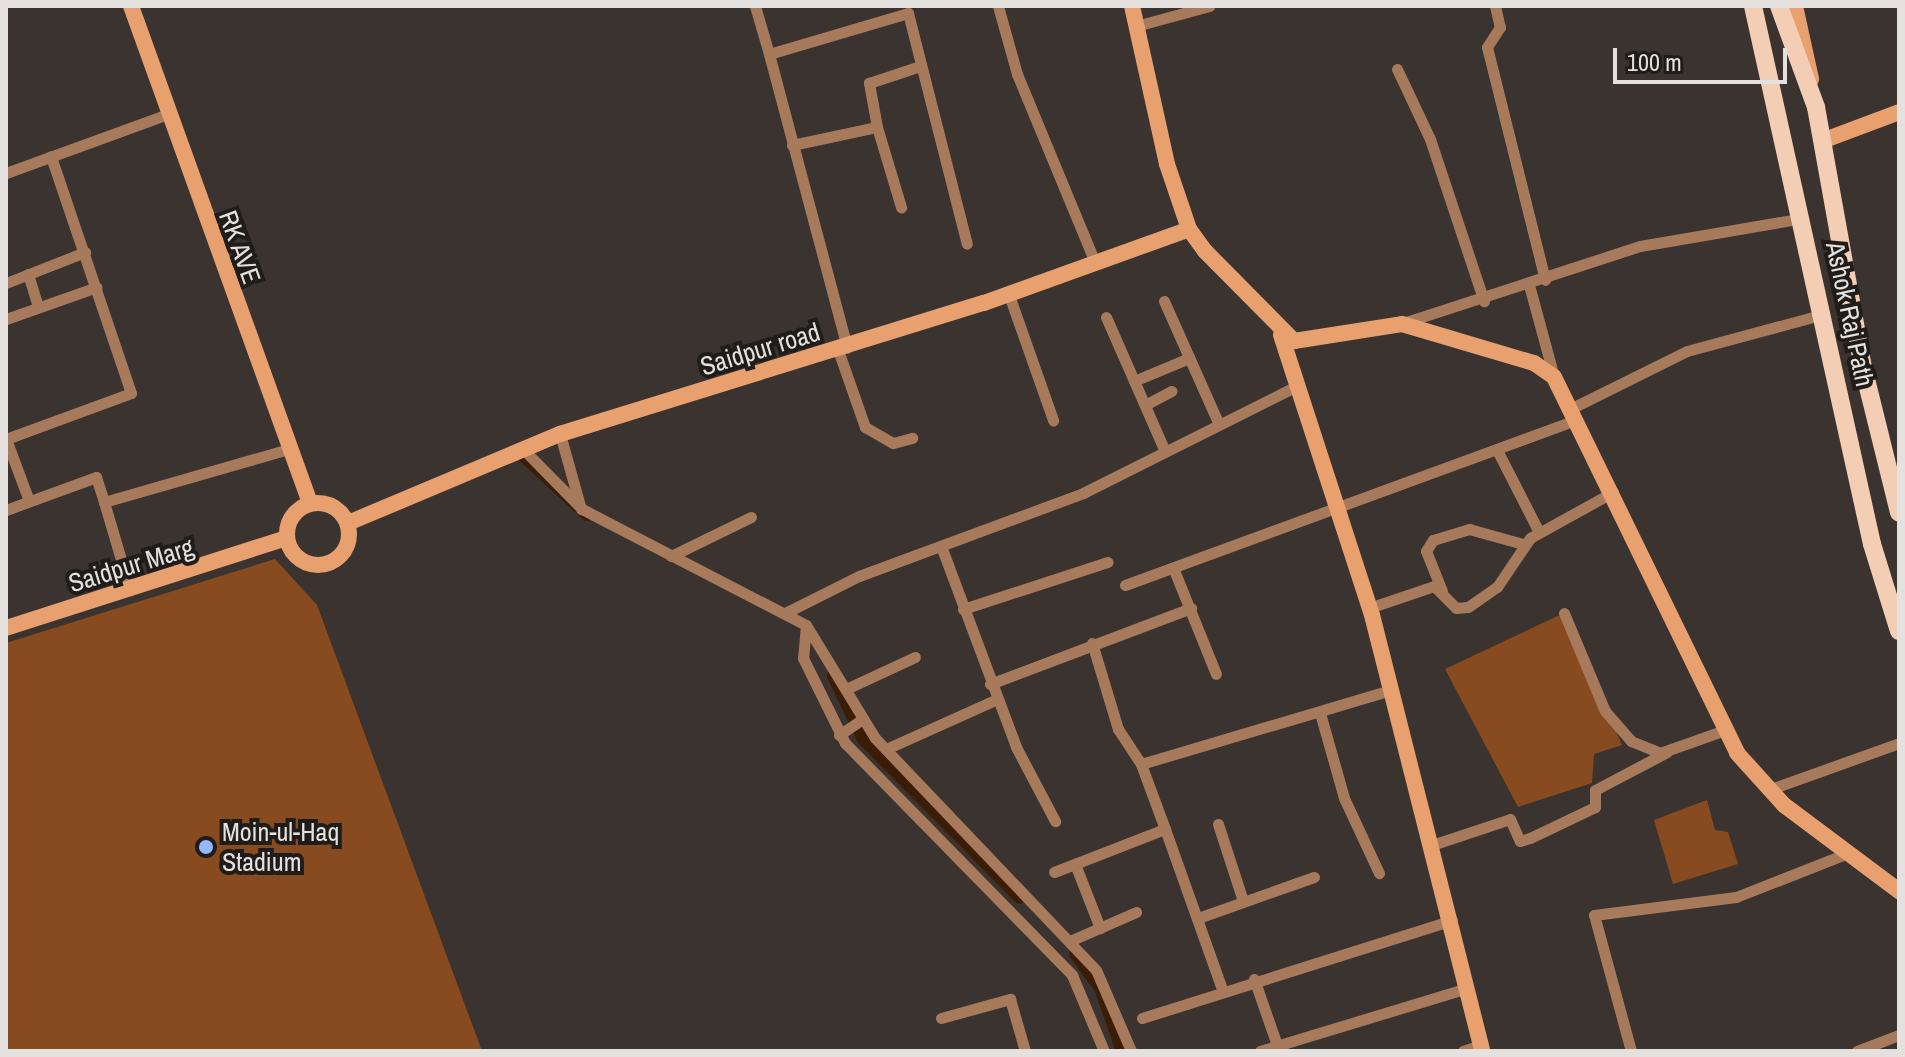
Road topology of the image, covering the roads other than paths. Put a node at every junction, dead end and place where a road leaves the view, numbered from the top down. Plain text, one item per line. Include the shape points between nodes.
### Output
1 (119, 6) edge
2 (131, 6) edge
3 (755, 6) edge
4 (998, 6) edge
5 (1132, 6) edge
6 (1209, 6) edge
7 (1495, 6) edge
8 (1753, 6) edge
9 (1779, 6) edge
10 (1795, 6) edge
11 (907, 10) edge
12 (1136, 26) junction
13 (137, 33) junction
14 (769, 54) junction
15 (920, 66) junction
16 (1397, 69) dead end
17 (1816, 107) junction
18 (1899, 112) edge
19 (165, 115) junction
20 (877, 127) junction
21 (1822, 141) junction
22 (792, 145) junction
23 (51, 156) junction
24 (6, 173) edge
25 (901, 207) dead end
26 (1805, 224) junction
27 (1836, 226) junction
28 (1189, 229) junction
29 (967, 244) dead end
30 (85, 252) junction
31 (1095, 262) junction
32 (28, 274) junction
33 (1545, 280) junction
34 (6, 283) edge
35 (1529, 285) junction
36 (97, 287) junction
37 (1009, 295) junction
38 (1164, 301) dead end
39 (1484, 301) junction
40 (38, 306) junction
41 (1824, 314) junction
42 (1106, 317) dead end
43 (6, 319) edge
44 (1402, 324) junction
45 (1281, 335) junction
46 (843, 349) junction
47 (1189, 358) junction
48 (1554, 377) junction
49 (1134, 381) junction
50 (1293, 388) junction
51 (1171, 391) dead end
52 (1145, 405) junction
53 (1574, 414) junction
54 (1053, 420) dead end
55 (1217, 420) junction
56 (560, 434) junction
57 (912, 438) dead end
58 (6, 439) edge
59 (1163, 447) junction
60 (289, 449) junction
61 (523, 449) junction
62 (1497, 450) junction
63 (1613, 492) junction
64 (29, 501) junction
65 (104, 502) junction
66 (310, 503) junction
67 (582, 509) junction
68 (6, 510) edge
69 (1336, 511) junction
70 (1899, 513) edge
71 (751, 517) dead end
72 (348, 523) junction
73 (1539, 532) junction
74 (1523, 544) junction
75 (290, 546) junction
76 (941, 546) junction
77 (671, 556) junction
78 (1108, 562) dead end
79 (1174, 570) junction
80 (1125, 585) dead end
81 (130, 590) junction
82 (1444, 594) junction
83 (1191, 608) junction
84 (1369, 608) junction
85 (963, 609) junction
86 (787, 612) junction
87 (1564, 613) dead end
88 (806, 625) junction
89 (6, 628) edge
90 (1899, 631) edge
91 (1092, 643) junction
92 (915, 657) dead end
93 (1216, 674) dead end
94 (990, 684) junction
95 (846, 689) junction
96 (1391, 690) junction
97 (997, 699) junction
98 (1320, 713) junction
99 (861, 721) junction
100 (1725, 730) junction
101 (842, 732) junction
102 (1899, 743) edge
103 (886, 749) junction
104 (1667, 752) junction
105 (1141, 764) junction
106 (1768, 790) junction
107 (1055, 821) dead end
108 (1218, 824) dead end
109 (1165, 829) junction
110 (1432, 845) junction
111 (1848, 853) junction
112 (1075, 864) junction
113 (1054, 872) dead end
114 (1379, 873) dead end
115 (1314, 877) dead end
116 (1899, 891) edge
117 (1243, 901) junction
118 (1136, 912) dead end
119 (1198, 918) junction
120 (1452, 920) junction
121 (1100, 928) junction
122 (1072, 940) junction
123 (1089, 964) junction
124 (1074, 973) junction
125 (1254, 979) junction
126 (1467, 988) junction
127 (1222, 989) junction
128 (941, 1018) dead end
129 (1142, 1018) dead end
130 (1899, 1035) edge
131 (1481, 1048) edge
132 (1267, 1049) edge
133 (1025, 1051) edge
134 (1104, 1051) edge
135 (1131, 1051) edge
136 (1463, 1051) edge
137 (1631, 1051) edge
138 (1857, 1051) edge

1 - 13 main road
2 - 13 main road, RK AVE
3 - 14 street
4 - 31 street via 1017,74
5 - 12 main road
6 - 12 street
7 - 33 street via 1500,27 1487,47
8 - 26 main road, Ashok Raj Path
9 - 17 main road via 1801,81
10 - 17 main road
11 - 14 street
11 - 15 street
12 - 28 main road
13 - 19 main road, RK AVE
14 - 22 street
15 - 20 street via 869,83
15 - 29 street
16 - 39 street via 1430,139
17 - 21 main road
18 - 21 main road
19 - 23 street
19 - 60 main road, RK AVE
20 - 22 street
20 - 25 street
21 - 27 main road
22 - 46 street
23 - 24 street
23 - 30 street
26 - 27 main road
26 - 33 street via 1640,246
26 - 41 main road, Ashok Raj Path
27 - 70 main road
28 - 31 main road, Saidpur road
28 - 45 main road
30 - 32 street
30 - 36 street
31 - 37 main road, Saidpur road
32 - 34 street
32 - 40 street
33 - 35 street
35 - 39 street
35 - 48 street
36 - 40 street
36 - 58 street via 131,393
37 - 46 main road, Saidpur road
37 - 54 street
38 - 47 street
39 - 44 street
40 - 43 street
41 - 53 street via 1699,347
41 - 90 main road, Ashok Raj Path via 1872,544
42 - 49 street
44 - 45 main road via 1310,342
44 - 48 main road via 1534,363
45 - 50 main road
46 - 56 main road, Saidpur road
46 - 57 street via 865,427 893,443
47 - 49 street
47 - 55 street
48 - 53 main road
49 - 52 street
50 - 55 street
50 - 69 main road
51 - 52 street
52 - 59 street
53 - 62 street
53 - 63 main road
55 - 59 street
56 - 61 main road, Saidpur road
56 - 67 street
58 - 64 street
59 - 76 street via 1083,493
60 - 65 street
60 - 66 main road, RK AVE
61 - 67 street
61 - 72 main road, Saidpur road
62 - 69 street
62 - 73 street
63 - 73 street
63 - 100 main road
64 - 65 street via 96,477
64 - 68 street
65 - 81 street
66 - 72 main road via 339,510
66 - 75 main road via 291,518
67 - 77 street
69 - 79 street
69 - 84 main road
71 - 77 street
72 - 75 main road via 346,548 328,565 311,565
73 - 74 street
74 - 82 street via 1482,599 1462,609
74 - 82 street via 1469,529 1433,540 1426,551
75 - 81 main road, Saidpur Marg
76 - 85 street
76 - 86 street
77 - 86 street
78 - 85 street
79 - 80 street
79 - 83 street
81 - 89 main road, Saidpur Marg
82 - 84 street via 1427,587
83 - 91 street
83 - 93 street
84 - 96 main road
85 - 94 street
86 - 88 street
87 - 104 street via 1612,723 1651,752
88 - 95 street
88 - 101 street via 802,653
91 - 94 street
91 - 105 street via 1123,742
92 - 95 street
94 - 97 street
95 - 99 street
96 - 98 street
96 - 110 main road
97 - 103 street
97 - 107 street
98 - 105 street
98 - 114 street via 1344,798
99 - 101 street
99 - 103 street
100 - 104 street
100 - 106 main road
101 - 124 street
102 - 106 street
103 - 122 street
104 - 110 street via 1595,790 1595,807 1530,838 1520,841 1510,819
105 - 109 street
106 - 111 main road
108 - 117 street
109 - 112 street
109 - 119 street
110 - 120 main road
111 - 116 main road
111 - 137 street via 1736,897 1594,915
112 - 113 street
112 - 121 street
115 - 117 street
117 - 119 street
118 - 121 street
119 - 127 street
120 - 125 street
120 - 126 main road
121 - 122 street
122 - 123 street
123 - 124 street
123 - 135 street
124 - 134 street
125 - 127 street
125 - 132 street
126 - 131 main road
126 - 132 street
127 - 129 street
128 - 133 street via 1010,999
130 - 138 street
131 - 136 street

